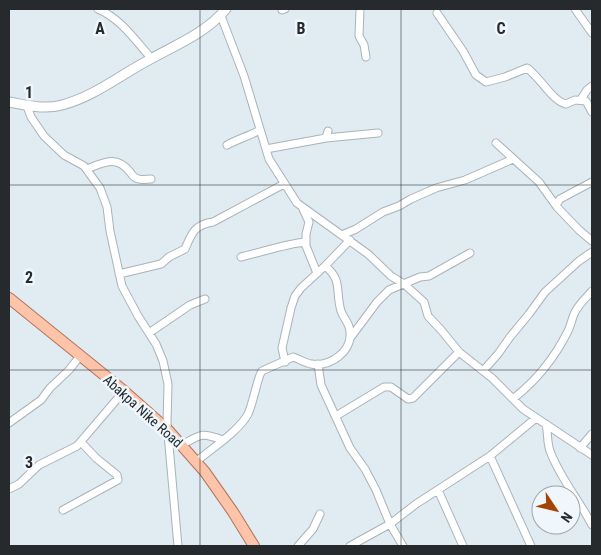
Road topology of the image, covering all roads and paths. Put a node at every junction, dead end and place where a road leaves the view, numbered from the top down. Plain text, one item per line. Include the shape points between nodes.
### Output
1 (99, 9) edge
2 (360, 9) edge
3 (575, 9) edge
4 (224, 12) edge
5 (437, 13) dead end
6 (592, 33) edge
7 (366, 57) dead end
8 (150, 58) junction
9 (592, 86) edge
10 (581, 99) junction
11 (9, 102) edge
12 (27, 106) junction
13 (592, 112) edge
14 (260, 130) junction
15 (378, 133) dead end
16 (496, 143) dead end
17 (227, 145) dead end
18 (266, 149) junction
19 (513, 159) junction
20 (87, 169) junction
21 (151, 178) dead end
22 (592, 182) edge
23 (284, 184) junction
24 (556, 205) junction
25 (302, 208) junction
26 (342, 235) junction
27 (350, 240) junction
28 (592, 240) edge
29 (306, 242) junction
30 (592, 252) edge
31 (470, 253) dead end
32 (241, 257) dead end
33 (325, 266) junction
34 (317, 273) junction
35 (119, 274) junction
36 (404, 284) junction
37 (592, 291) edge
38 (9, 298) edge
39 (205, 299) dead end
40 (149, 334) junction
41 (350, 338) junction
42 (459, 352) junction
43 (80, 356) junction
44 (285, 362) junction
45 (318, 364) junction
46 (483, 371) junction
47 (124, 391) junction
48 (514, 398) junction
49 (336, 416) junction
50 (536, 418) junction
51 (9, 422) edge
52 (546, 424) junction
53 (168, 430) junction
54 (592, 434) edge
55 (223, 440) junction
56 (81, 442) junction
57 (182, 445) junction
58 (580, 448) junction
59 (592, 455) edge
60 (490, 456) junction
61 (197, 461) junction
62 (9, 489) edge
63 (438, 490) junction
64 (63, 510) dead end
65 (320, 514) dead end
66 (390, 524) junction
67 (592, 524) edge
68 (178, 546) edge
69 (254, 546) edge
70 (298, 546) edge
71 (350, 546) edge
72 (403, 546) edge
73 (463, 546) edge
74 (532, 546) edge

1 - 8 street via 118,21
2 - 7 street via 359,36
3 - 6 street
4 - 8 street via 200,32
4 - 14 street
5 - 10 street via 476,75 486,82 527,68 561,103
8 - 12 street via 76,100 52,107
9 - 10 street
10 - 13 street via 589,104
11 - 12 street
12 - 20 street via 44,136 60,152
14 - 17 street
14 - 18 street
15 - 18 street via 327,134
16 - 19 street
18 - 23 street
19 - 24 street via 539,182
19 - 26 street via 411,199
20 - 21 street via 115,161 123,164 139,180
20 - 35 street via 106,203
22 - 24 street via 560,199
23 - 25 street
23 - 35 street via 213,222 201,224 193,231 185,249 162,264
24 - 28 street
25 - 26 street
25 - 29 street via 309,222
26 - 27 street
27 - 33 street
27 - 36 street
29 - 32 street
29 - 34 street
30 - 46 street via 545,292
31 - 36 street via 429,276
33 - 34 street
33 - 41 street via 334,273 338,283 341,310 350,329
34 - 44 street via 301,288 291,308 282,348
35 - 40 street via 125,293
36 - 41 street via 389,290
36 - 42 street via 424,302 428,316
37 - 48 street via 577,308 569,329 549,361
38 - 43 main road, Abakpa Nike Road
39 - 40 street via 190,305
40 - 53 street via 167,374
41 - 45 street via 342,353 331,361
42 - 46 street
42 - 49 street via 413,398 408,399 391,387 384,387
43 - 47 main road, Abakpa Nike Road
43 - 51 street via 41,400
44 - 45 street via 293,357
44 - 55 street via 259,374 248,414
45 - 49 street via 321,385
46 - 48 street
47 - 53 main road, Abakpa Nike Road
47 - 56 street
48 - 50 street
49 - 66 street via 350,448 376,490
50 - 52 street
50 - 60 street
52 - 58 street
52 - 67 street via 554,460
53 - 57 main road, Abakpa Nike Road
53 - 68 street
54 - 58 street
55 - 57 street via 205,434
55 - 61 street
56 - 62 street via 74,449 39,465
56 - 64 street via 117,475 118,480
57 - 61 main road, Abakpa Nike Road
58 - 59 street
60 - 63 street
60 - 74 street
61 - 69 main road, Abakpa Nike Road
63 - 66 street
63 - 73 street
65 - 70 street via 313,529
66 - 71 street
66 - 72 street

